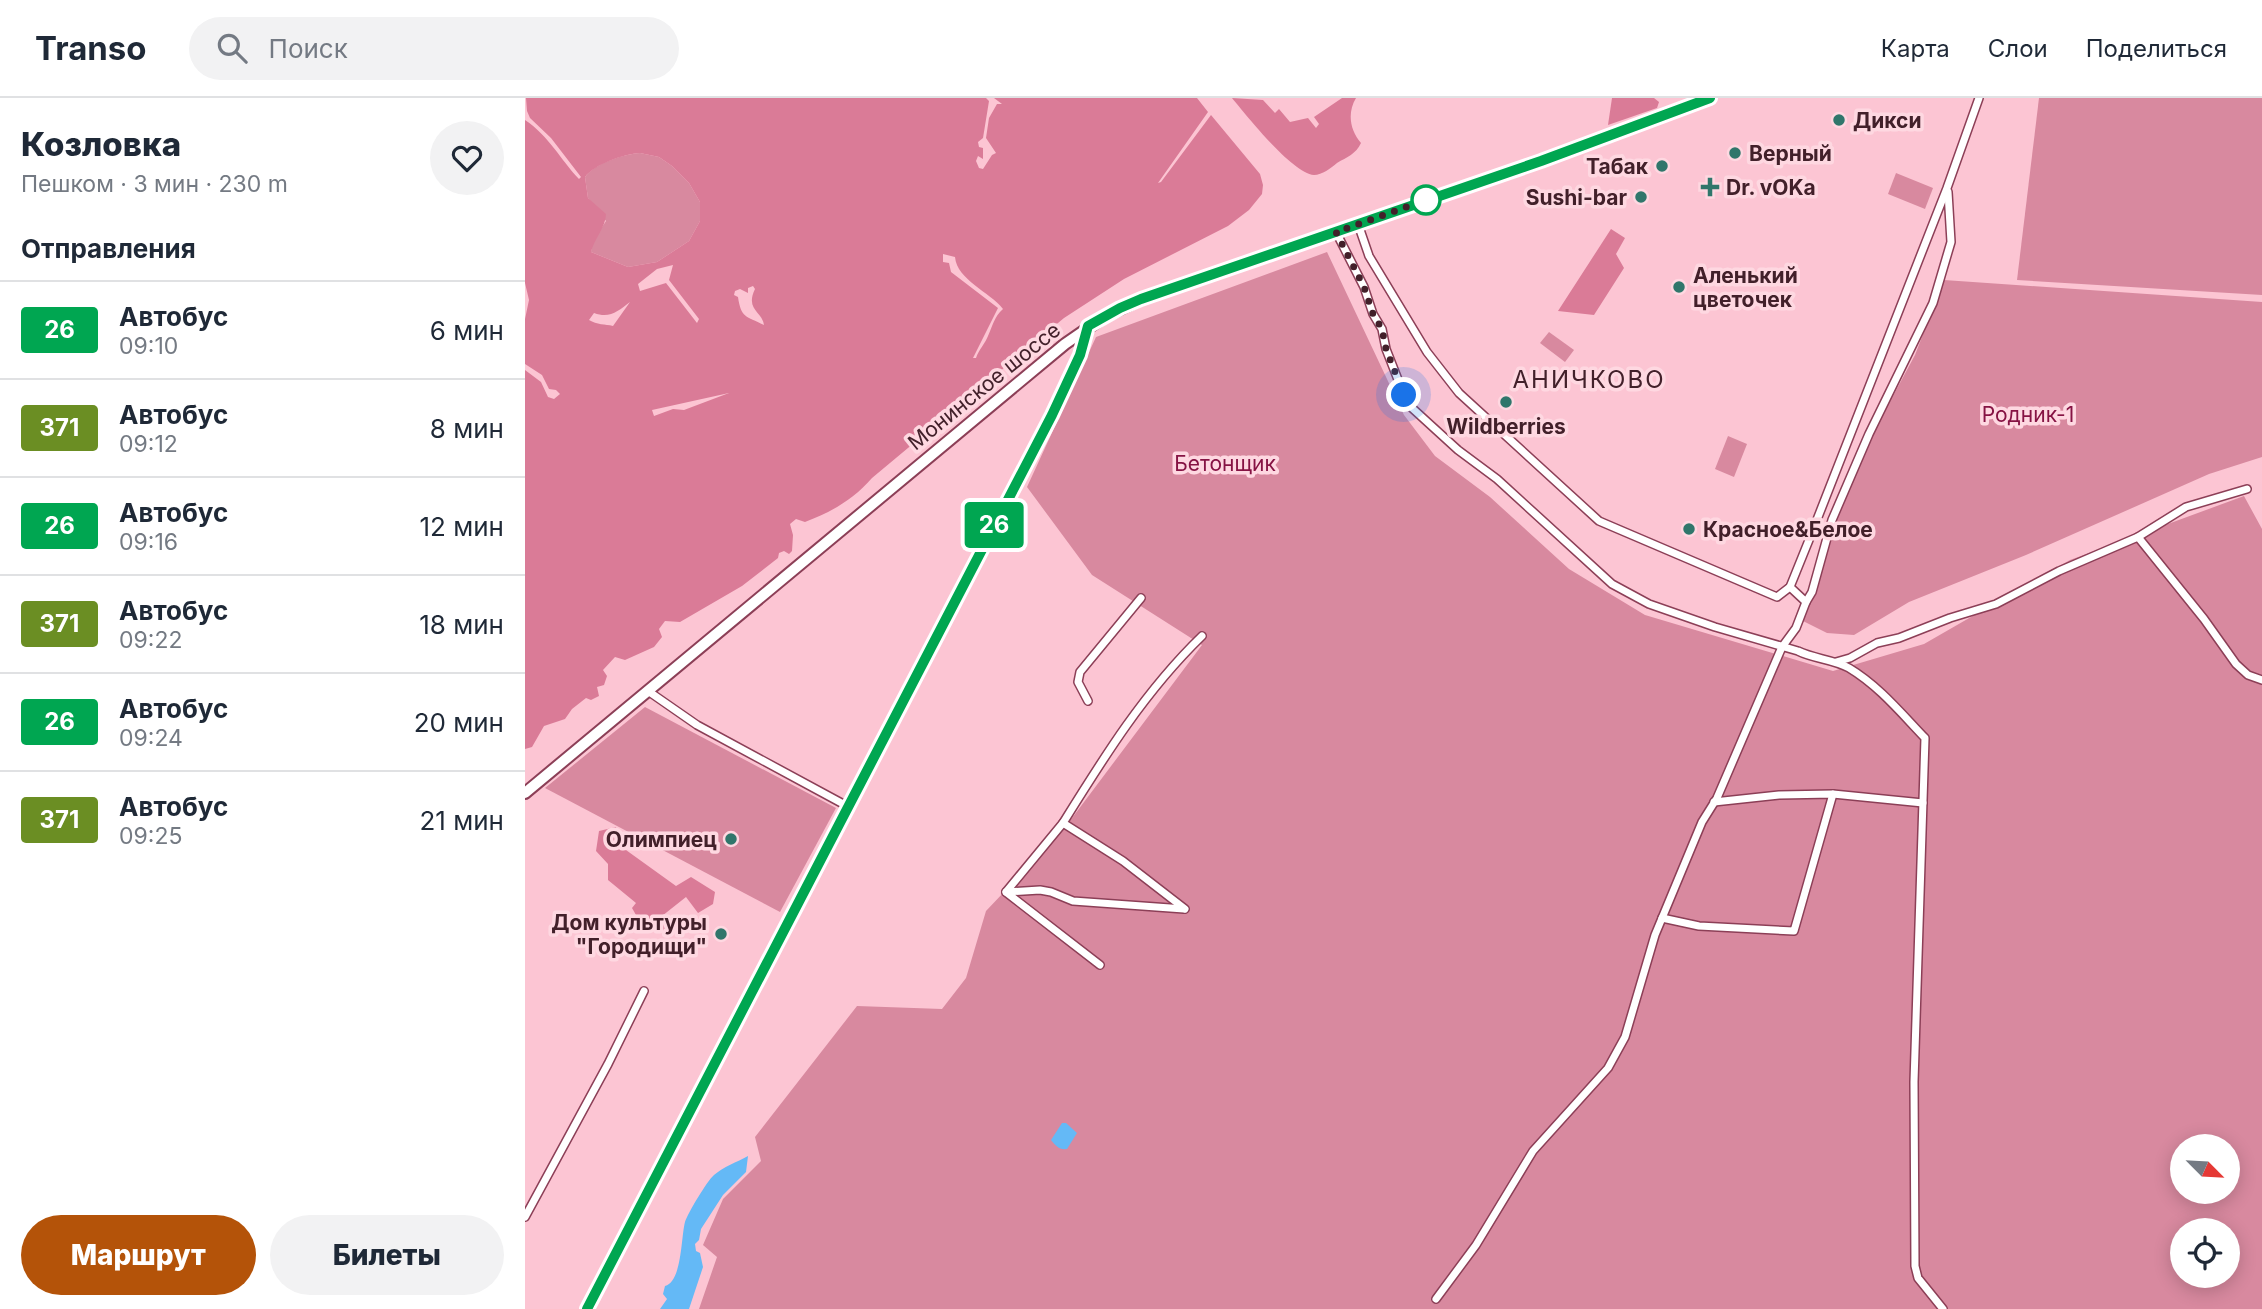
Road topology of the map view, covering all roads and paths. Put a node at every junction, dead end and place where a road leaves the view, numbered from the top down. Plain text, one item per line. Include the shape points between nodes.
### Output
1 (1710, 98) edge
2 (1979, 98) edge
3 (1684, 102) edge
4 (1947, 188) junction
5 (1358, 224) junction
6 (1336, 232) junction
7 (1088, 326) junction
8 (1065, 344) junction
9 (1074, 367) junction
10 (2247, 489) dead end
11 (2138, 537) junction
12 (1790, 587) junction
13 (1141, 598) dead end
14 (1806, 602) junction
15 (1202, 636) dead end
16 (1782, 647) junction
17 (1835, 662) junction
18 (2262, 680) edge
19 (647, 691) junction
20 (1088, 701) dead end
21 (525, 793) edge
22 (1833, 794) junction
23 (1714, 802) junction
24 (1923, 803) junction
25 (847, 806) junction
26 (1063, 823) junction
27 (1006, 892) junction
28 (1662, 918) junction
29 (1100, 965) dead end
30 (644, 991) dead end
31 (525, 1217) edge
32 (1436, 1299) dead end
33 (587, 1309) edge
34 (1943, 1309) edge

1 - 3 main road, Монинское шоссе
2 - 4 street
3 - 5 main road, Монинское шоссе via 1541,161
4 - 12 street
4 - 14 street via 1951,242 1933,303 1832,520
5 - 6 main road, Монинское шоссе
5 - 12 street via 1369,256 1426,352 1459,393 1599,521 1777,597
6 - 7 main road, Монинское шоссе via 1141,299
6 - 16 street via 1364,287 1412,408 1612,584 1649,604
7 - 8 main road, Монинское шоссе
7 - 9 street
8 - 9 street via 1076,351
8 - 19 main road, Монинское шоссе
9 - 25 street
10 - 11 street via 2186,506
11 - 17 street via 1996,604 1877,643
11 - 18 street via 2236,664
12 - 14 street
13 - 20 street via 1080,672 1078,682
14 - 16 street
15 - 26 street via 1172,665 1116,738
16 - 17 street
16 - 23 street
17 - 24 street via 1881,692 1925,738
19 - 21 main road, Монинское шоссе
19 - 25 street via 697,725
22 - 23 street via 1779,794
22 - 24 street
22 - 28 street via 1794,931 1699,926
23 - 28 street
24 - 34 street via 1914,1082 1915,1266 1918,1278
25 - 33 street
26 - 27 street
26 - 27 street via 1123,861 1185,909 1073,901 1040,890
27 - 29 street
28 - 32 street via 1617,1054 1533,1151
30 - 31 street

